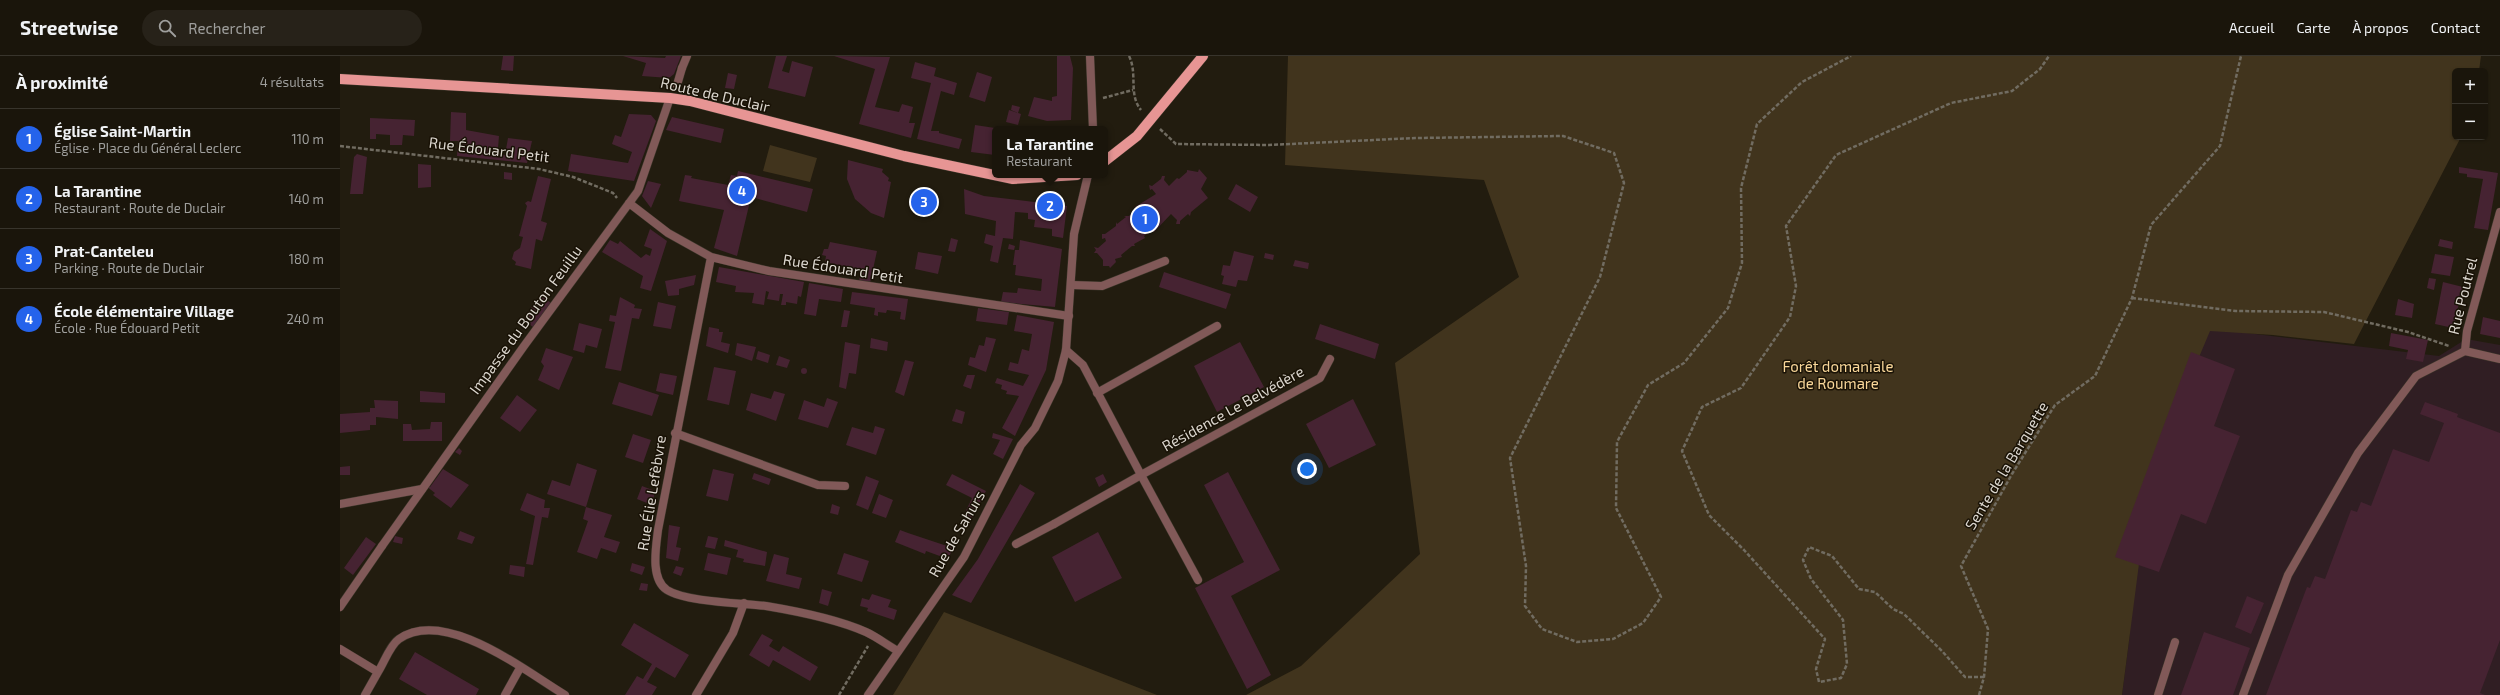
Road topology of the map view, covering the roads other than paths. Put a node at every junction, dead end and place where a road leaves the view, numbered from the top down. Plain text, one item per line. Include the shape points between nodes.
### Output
1 (687, 56) edge
2 (1090, 56) edge
3 (1203, 56) edge
4 (340, 79) edge
5 (677, 85) dead end
6 (670, 98) junction
7 (1093, 126) edge
8 (1108, 159) edge
9 (992, 175) edge
10 (1008, 178) edge
11 (1029, 178) edge
12 (1087, 178) edge
13 (627, 205) junction
14 (2500, 212) edge
15 (711, 257) junction
16 (1164, 261) dead end
17 (1072, 285) junction
18 (1069, 316) junction
19 (1217, 326) dead end
20 (1066, 350) junction
21 (2465, 351) junction
22 (1330, 359) dead end
23 (2500, 359) edge
24 (1097, 393) junction
25 (675, 433) junction
26 (1141, 475) junction
27 (845, 486) dead end
28 (422, 489) junction
29 (340, 504) edge
30 (1016, 544) dead end
31 (1198, 580) dead end
32 (744, 604) junction
33 (340, 607) edge
34 (2175, 642) dead end
35 (340, 649) edge
36 (898, 651) junction
37 (520, 668) junction
38 (378, 672) junction
39 (365, 695) edge
40 (505, 695) edge
41 (564, 695) edge
42 (696, 695) edge
43 (868, 695) edge
44 (2158, 695) edge
45 (2244, 695) edge

1 - 5 street
2 - 7 street
3 - 8 main road via 1137,136
4 - 6 main road, Route de Duclair
6 - 9 main road, Route de Duclair via 904,156
6 - 13 street, Impasse du Bouton Feuillu via 638,191
10 - 11 main road, Route de Duclair
12 - 17 street, Rue de Sahurs via 1074,234
13 - 15 street, Rue Édouard Petit via 668,233
13 - 28 street, Impasse du Bouton Feuillu
14 - 21 street, Rue Poutrel via 2467,331
15 - 18 street, Rue Édouard Petit via 769,271
15 - 25 street, Rue Élie Lefèbvre
16 - 17 street via 1102,286
17 - 18 street, Rue de Sahurs
18 - 20 street, Rue de Sahurs
19 - 24 street
20 - 24 street via 1082,365
20 - 36 street, Rue de Sahurs via 1058,381 1035,428 1021,445 964,557
21 - 23 street, Rue Poutrel
21 - 45 street via 2416,376 2358,453 2288,576
22 - 26 street, Résidence Le Belvédère via 1320,378
24 - 26 street
25 - 27 street via 818,485
25 - 32 street, Rue Élie Lefèbvre via 655,557 659,578 666,590 681,596
26 - 30 street, Résidence Le Belvédère
26 - 31 street
28 - 29 street
28 - 33 street, Impasse du Bouton Feuillu
32 - 36 street, Rue Élie Lefèbvre via 806,614 873,636
32 - 42 street via 733,633
34 - 44 street
35 - 38 street
36 - 43 street, Rue de Sahurs
37 - 38 street via 480,643 438,630 412,632 398,640
37 - 40 street
37 - 41 street
38 - 39 street

